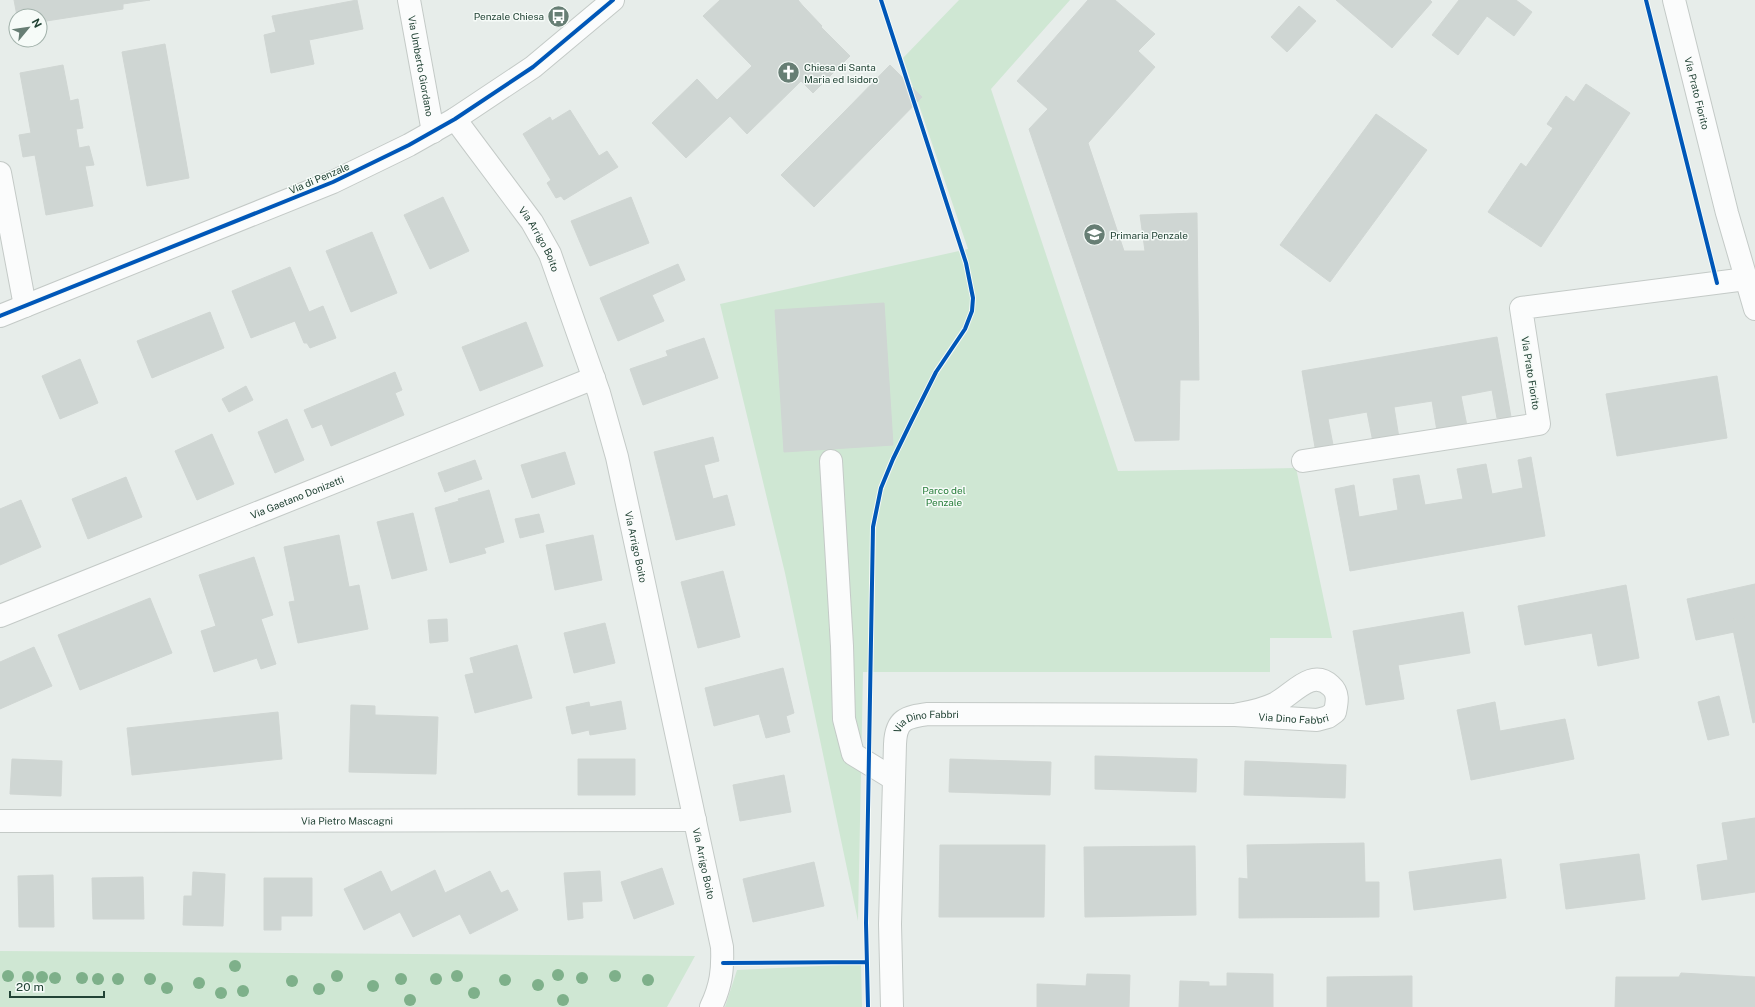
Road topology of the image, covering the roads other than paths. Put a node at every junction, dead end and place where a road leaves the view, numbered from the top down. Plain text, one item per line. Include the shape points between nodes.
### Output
1 (409, 0) edge
2 (613, 0) edge
3 (1674, 0) edge
4 (455, 119) junction
5 (433, 132) junction
6 (0, 173) edge
7 (1746, 279) junction
8 (25, 306) junction
9 (1755, 309) edge
10 (0, 316) edge
11 (594, 378) junction
12 (831, 461) dead end
13 (1303, 461) dead end
14 (0, 616) edge
15 (1235, 715) dead end
16 (894, 779) junction
17 (0, 820) edge
18 (694, 820) junction
19 (711, 1007) edge
20 (892, 1007) edge

1 - 5 street, Via Umberto Giordano
2 - 4 street, Via di Penzale via 533,66
3 - 7 street, Via Prato Fiorito
4 - 5 street, Via di Penzale
4 - 11 street, Via Arrigo Boito via 541,236 559,277
5 - 8 street, Via di Penzale via 333,182
6 - 8 street
7 - 9 street, Via Prato Fiorito
7 - 13 street, Via Prato Fiorito via 1522,308 1539,424
8 - 10 street, Via di Penzale
11 - 14 street, Via Gaetano Donizetti
11 - 18 street, Via Arrigo Boito via 617,458
12 - 16 street via 844,719 853,754
15 - 16 street, Via Dino Fabbri via 918,715 909,717 898,726 895,738
16 - 20 street, Via Dino Fabbri via 890,924
17 - 18 street, Via Pietro Mascagni
18 - 19 street, Via Arrigo Boito via 722,947 721,978

